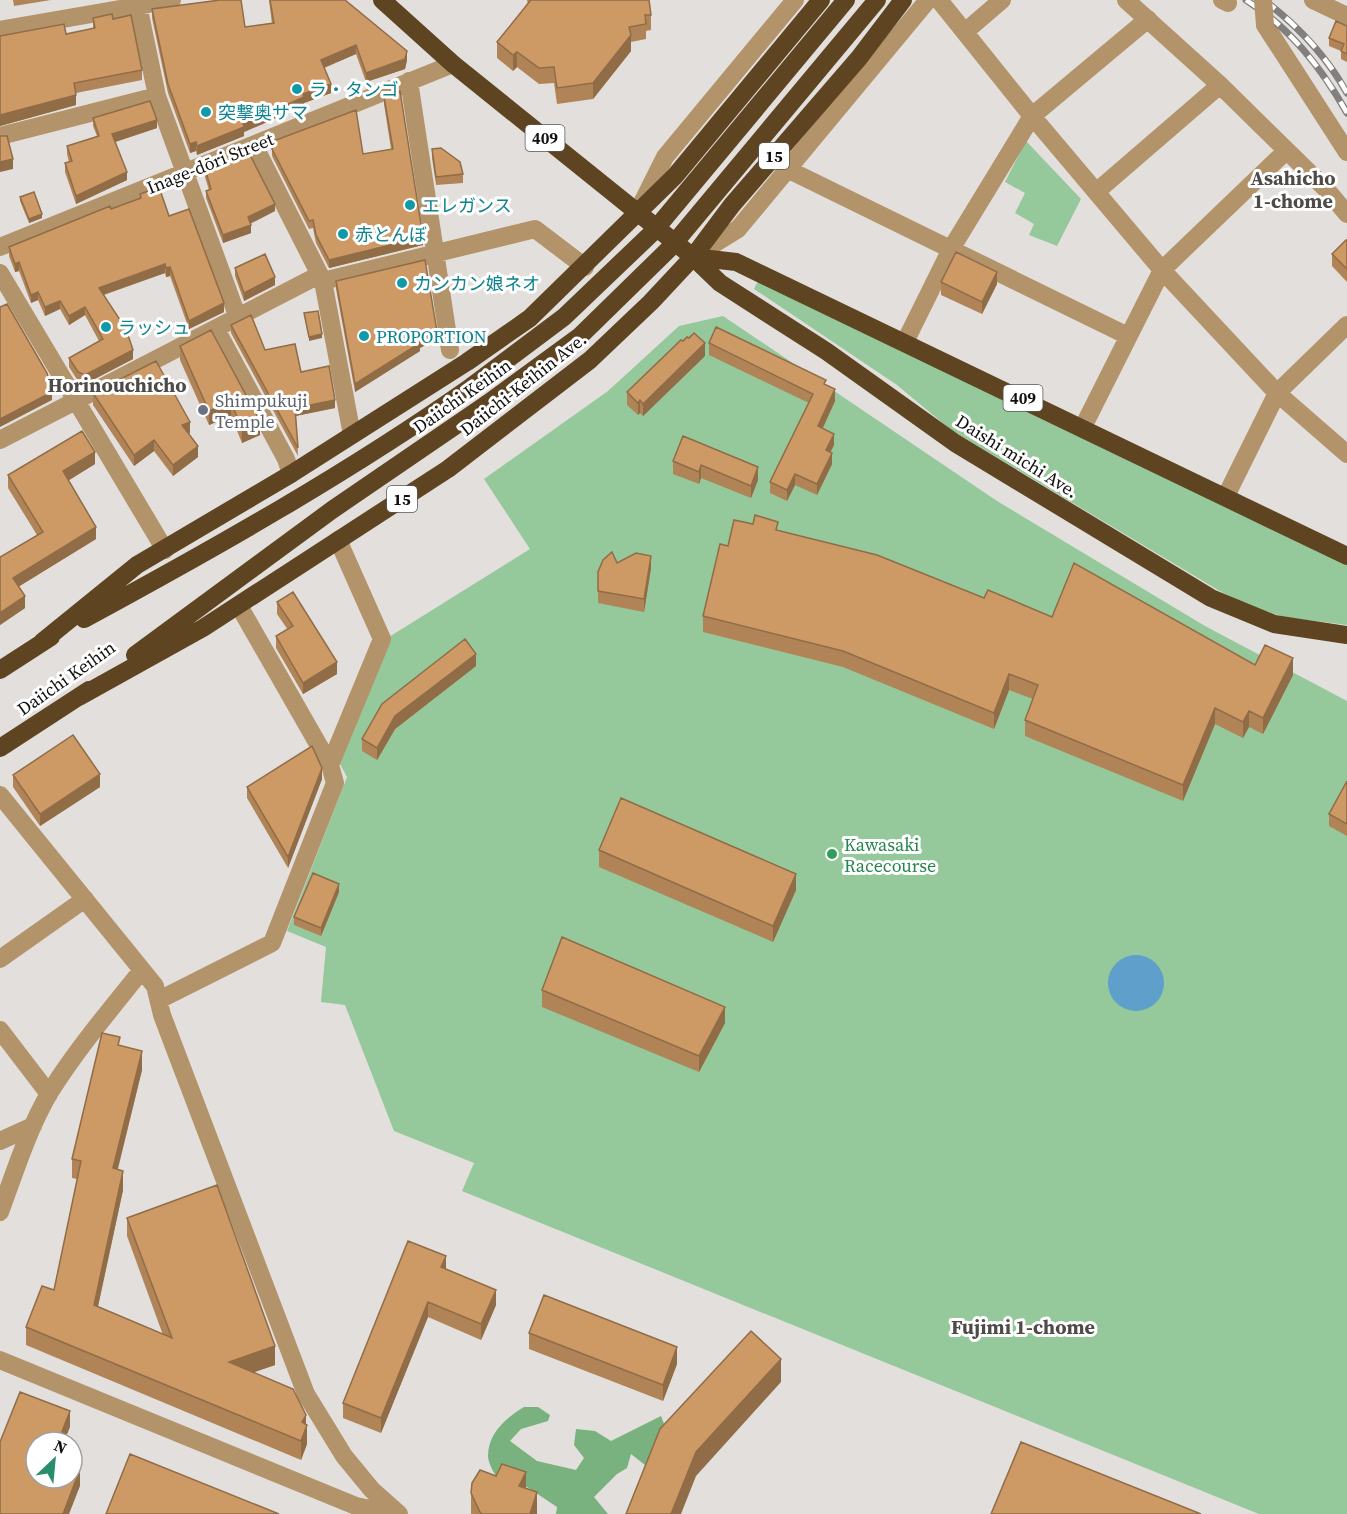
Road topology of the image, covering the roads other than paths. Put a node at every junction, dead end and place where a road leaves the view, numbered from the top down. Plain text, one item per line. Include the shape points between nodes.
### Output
1 (172, 0) edge
2 (382, 0) edge
3 (795, 0) edge
4 (821, 0) edge
5 (846, 0) edge
6 (877, 0) edge
7 (903, 0) edge
8 (928, 0) edge
9 (939, 0) edge
10 (1002, 0) edge
11 (1126, 0) edge
12 (1263, 0) edge
13 (1313, 0) edge
14 (138, 5) junction
15 (1347, 16) edge
16 (1148, 19) junction
17 (0, 30) edge
18 (966, 31) junction
19 (453, 64) junction
20 (409, 81) junction
21 (1220, 85) junction
22 (157, 96) junction
23 (1032, 116) junction
24 (0, 136) edge
25 (254, 145) junction
26 (1286, 151) junction
27 (1347, 152) edge
28 (789, 170) junction
29 (185, 172) junction
30 (1096, 192) junction
31 (637, 213) junction
32 (1347, 214) edge
33 (0, 247) edge
34 (951, 249) junction
35 (434, 256) junction
36 (693, 257) junction
37 (585, 267) junction
38 (1162, 270) junction
39 (0, 273) edge
40 (321, 278) junction
41 (238, 318) junction
42 (1347, 326) edge
43 (216, 328) junction
44 (1128, 336) junction
45 (905, 342) junction
46 (450, 350) dead end
47 (1277, 393) junction
48 (74, 401) junction
49 (1083, 427) junction
50 (352, 435) junction
51 (0, 440) edge
52 (1347, 454) edge
53 (291, 474) junction
54 (1226, 496) junction
55 (338, 540) junction
56 (165, 550) junction
57 (1347, 556) edge
58 (239, 606) junction
59 (1347, 635) edge
60 (42, 642) junction
61 (0, 670) edge
62 (79, 697) junction
63 (0, 748) edge
64 (330, 765) junction
65 (0, 795) edge
66 (85, 899) junction
67 (0, 959) edge
68 (142, 970) junction
69 (159, 1000) junction
70 (0, 1030) edge
71 (49, 1094) junction
72 (33, 1126) junction
73 (0, 1141) edge
74 (0, 1212) edge
75 (0, 1360) edge
76 (395, 1511) edge

1 - 14 street
2 - 19 highway, Daishi michi Ave. / 409
3 - 31 street via 665,157
4 - 31 highway via 706,140
5 - 60 highway, Daiichi Keihin / 15, bridge via 653,232 564,317 472,386 314,487
6 - 62 highway, Daiichi Keihin / 15, bridge via 671,247 580,336 332,510
7 - 36 highway, Daiichi-Keihin Ave. / 15
8 - 28 street
9 - 18 street
10 - 18 street
11 - 16 street
12 - 27 street, bridge via 1265,25
13 - 15 street
14 - 17 street
14 - 22 street
16 - 21 street
16 - 23 street
18 - 23 street
19 - 20 street, Inage-dōri Street
19 - 31 highway, Daishi michi Ave. / 409
20 - 25 street, Inage-dōri Street
20 - 35 street
21 - 26 street
21 - 30 street
22 - 24 street
22 - 29 street
23 - 30 street
23 - 34 street
25 - 29 street, Inage-dōri Street
25 - 40 street
26 - 32 street
26 - 38 street
28 - 34 street
28 - 36 street via 738,229
29 - 33 street, Inage-dōri Street
29 - 41 street
30 - 38 street
31 - 36 highway, Daishi michi Ave. / 409
31 - 37 highway
34 - 44 street
34 - 45 street
35 - 37 street via 535,229
35 - 40 street
35 - 46 street
36 - 45 highway, 409 via 736,262
36 - 55 highway, Daiichi-Keihin Ave. / 15 via 590,360 519,417 448,469
36 - 59 highway, Daishi michi Ave. / 409 via 720,283 826,351 955,443 1211,598 1274,624
37 - 50 highway via 530,318
38 - 44 street
38 - 47 street
39 - 48 street
40 - 41 street
40 - 50 street
41 - 43 street
42 - 47 street
43 - 48 street
43 - 53 street
44 - 49 street
45 - 49 highway, 409
47 - 52 street
47 - 54 street
48 - 51 street
48 - 56 street
49 - 54 highway, 409
50 - 53 highway
53 - 56 highway
54 - 57 highway, 409
55 - 58 highway, Daiichi-Keihin Ave. / 15
55 - 64 street via 382,639
56 - 60 highway via 137,565
58 - 62 highway, Daiichi-Keihin Ave. / 15
58 - 64 street
60 - 61 highway, Daiichi Keihin / 15
62 - 63 highway, Daiichi Keihin / 15
64 - 69 street via 335,783 272,943
65 - 66 street
66 - 67 street
66 - 68 street
68 - 69 street via 155,986
68 - 71 street via 80,1047
69 - 76 street via 306,1394 344,1456
70 - 71 street
71 - 72 street
72 - 73 street
72 - 74 street
75 - 76 street via 356,1506

